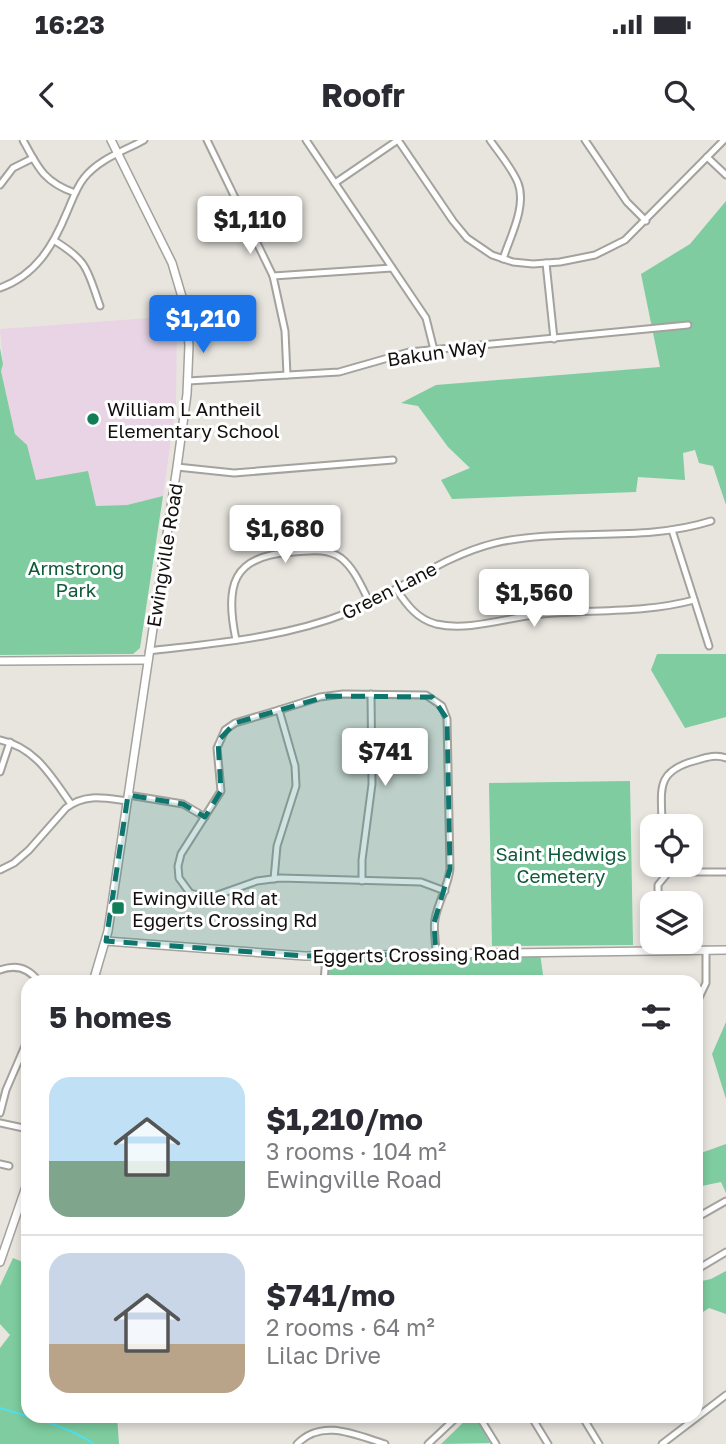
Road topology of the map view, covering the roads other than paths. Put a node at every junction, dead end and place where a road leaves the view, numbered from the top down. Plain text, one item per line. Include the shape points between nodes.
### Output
1 (23, 140) edge
2 (111, 140) edge
3 (144, 140) edge
4 (207, 140) edge
5 (306, 140) edge
6 (398, 140) edge
7 (490, 140) edge
8 (584, 140) edge
9 (723, 140) edge
10 (118, 153) junction
11 (707, 157) junction
12 (33, 158) junction
13 (726, 175) edge
14 (335, 183) junction
15 (0, 185) edge
16 (75, 193) junction
17 (646, 222) junction
18 (54, 241) junction
19 (503, 259) junction
20 (546, 263) junction
21 (392, 268) junction
22 (273, 276) junction
23 (0, 288) edge
24 (100, 306) dead end
25 (688, 325) dead end
26 (554, 338) junction
27 (434, 350) junction
28 (286, 375) junction
29 (188, 382) junction
30 (393, 460) dead end
31 (177, 467) junction
32 (711, 521) dead end
33 (672, 530) junction
34 (396, 589) junction
35 (694, 600) junction
36 (370, 603) junction
37 (236, 640) junction
38 (709, 646) dead end
39 (148, 655) junction
40 (0, 661) edge
41 (371, 694) junction
42 (279, 710) junction
43 (0, 740) edge
44 (10, 742) junction
45 (726, 758) edge
46 (0, 772) edge
47 (127, 798) junction
48 (71, 804) junction
49 (662, 814) edge
50 (205, 817) junction
51 (0, 870) edge
52 (703, 872) edge
53 (726, 872) edge
54 (274, 878) junction
55 (362, 881) junction
56 (445, 891) junction
57 (106, 941) junction
58 (703, 950) edge
59 (706, 950) junction
60 (726, 950) edge
61 (640, 951) edge
62 (436, 954) junction
63 (326, 956) junction
64 (0, 970) edge
65 (33, 975) edge
66 (95, 975) edge
67 (325, 975) edge
68 (703, 994) edge
69 (21, 1055) edge
70 (0, 1113) edge
71 (0, 1123) edge
72 (21, 1128) edge
73 (0, 1164) edge
74 (9, 1166) dead end
75 (21, 1201) edge
76 (726, 1201) edge
77 (703, 1214) edge
78 (726, 1252) edge
79 (0, 1262) edge
80 (703, 1266) edge
81 (726, 1395) edge
82 (703, 1413) edge
83 (450, 1423) edge
84 (484, 1423) edge
85 (535, 1423) edge
86 (586, 1423) edge
87 (690, 1423) edge
88 (664, 1443) edge
89 (297, 1444) edge
90 (385, 1444) edge
91 (428, 1444) edge
92 (496, 1444) edge
93 (548, 1444) edge
94 (599, 1444) edge

1 - 12 street
2 - 10 main road, Ewingville Road
3 - 10 street
4 - 22 street
5 - 14 street
6 - 14 street
6 - 19 street via 459,230
7 - 19 street via 521,193
8 - 17 street
9 - 11 street
10 - 16 street via 91,171
10 - 29 main road, Ewingville Road via 178,279 188,328
11 - 13 street
11 - 17 street
12 - 15 street via 13,168
12 - 16 street via 48,180
14 - 21 street
16 - 18 street
17 - 20 street via 605,251
18 - 23 street via 31,270
18 - 24 street via 84,263
19 - 20 street
20 - 26 street
21 - 22 street
21 - 27 street via 426,318
22 - 28 street via 285,331
25 - 26 street, Bakun Way
26 - 27 street, Bakun Way
27 - 28 street, Bakun Way via 397,354 339,372
28 - 29 street, Bakun Way
29 - 31 main road, Ewingville Road
30 - 31 street via 234,473
31 - 39 main road, Ewingville Road
32 - 33 street, Green Lane
33 - 34 street, Green Lane via 494,544 450,559
33 - 35 street
34 - 35 street via 421,617 444,625 661,607
34 - 36 street, Green Lane
35 - 38 street
36 - 37 street, Green Lane via 307,626
36 - 37 street via 353,570 336,555 316,551 264,555 244,568 231,590 229,606
37 - 39 street, Green Lane
39 - 40 main road, Green Lane
39 - 47 main road, Ewingville Road
41 - 42 street via 320,697
41 - 55 street via 372,784
41 - 56 street via 420,694 437,701 447,719 450,869
42 - 50 street via 235,723 221,736 217,748 221,791
42 - 54 street via 296,786 277,846
43 - 44 street
44 - 46 street
44 - 48 street via 44,765
45 - 49 street via 712,756 668,773 662,789
47 - 48 street via 89,797
47 - 50 street via 183,804
47 - 57 main road, Ewingville Road
48 - 51 street via 22,857
50 - 54 street via 181,854 178,872 186,889 202,898 216,897
52 - 53 street
54 - 55 street
55 - 56 street via 421,882
56 - 62 street via 434,923
57 - 63 main road, Eggerts Crossing Road
57 - 66 main road, Ewingville Road
58 - 59 main road, Eggerts Crossing Road
59 - 60 main road, Eggerts Crossing Road
59 - 68 street
61 - 62 main road, Eggerts Crossing Road
62 - 63 main road, Eggerts Crossing Road
63 - 67 street
64 - 65 street via 20,967
69 - 70 street
71 - 72 street
73 - 74 street
75 - 79 main road
76 - 77 street
78 - 80 street
81 - 82 street
83 - 91 street
84 - 92 street
85 - 93 street
86 - 94 street
87 - 88 street
89 - 90 street via 310,1434 329,1429

